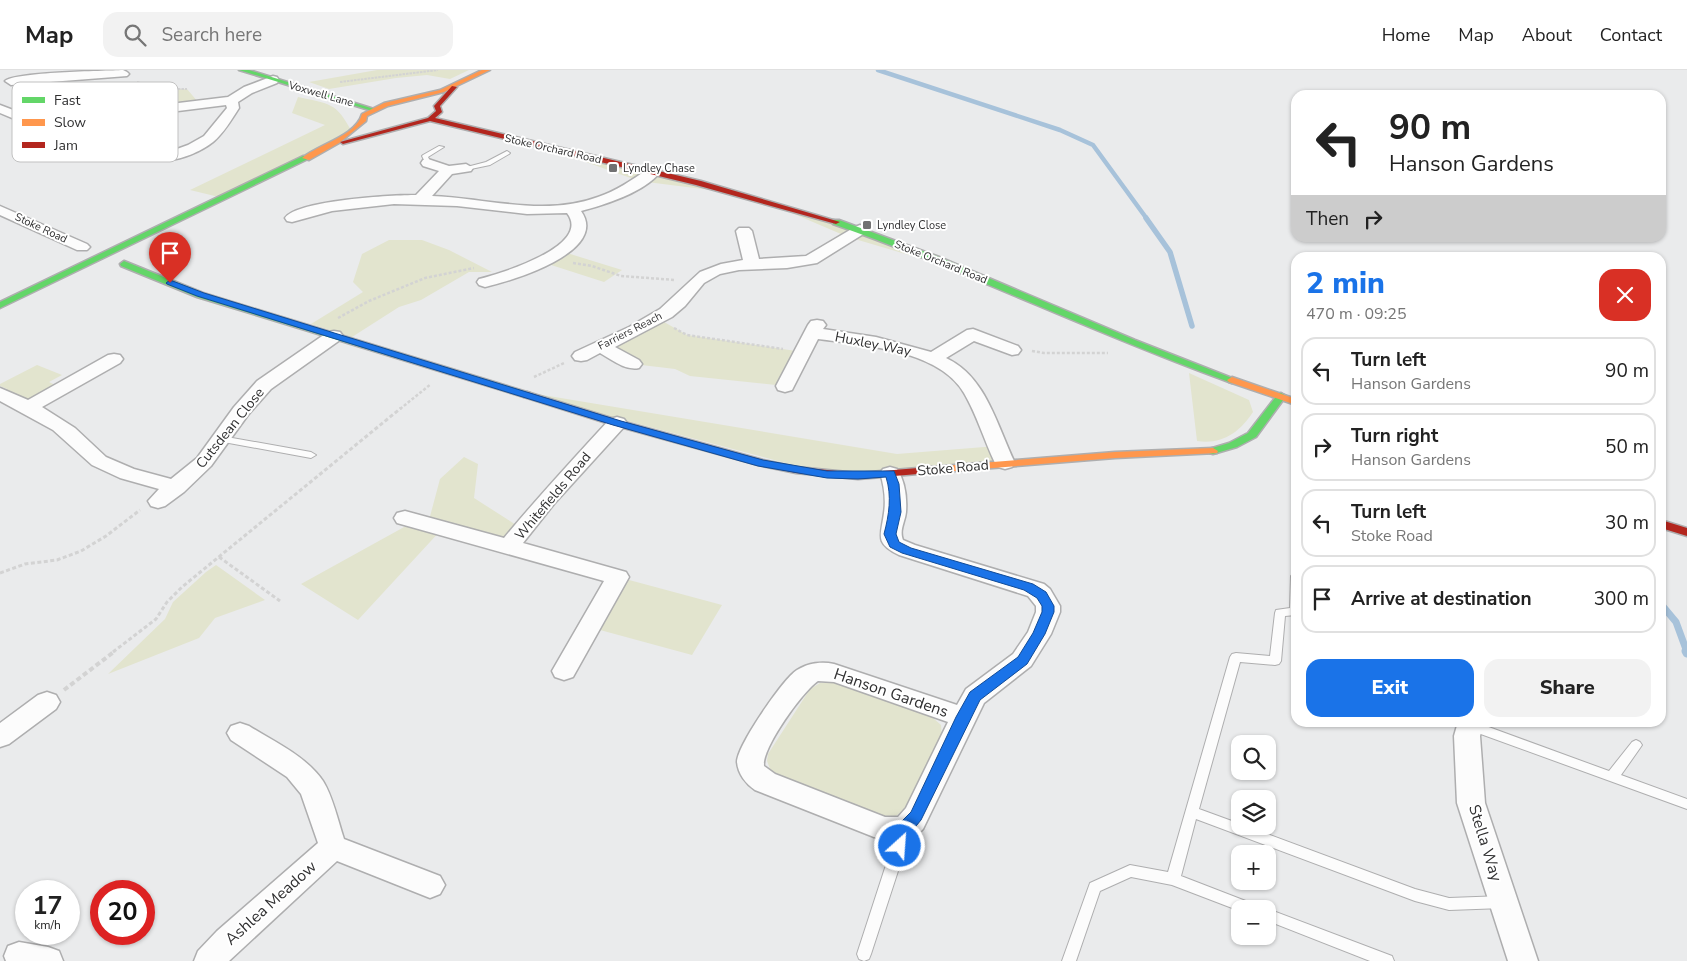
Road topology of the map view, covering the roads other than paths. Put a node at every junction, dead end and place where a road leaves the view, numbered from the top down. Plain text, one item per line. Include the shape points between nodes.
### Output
1 (242, 70) edge
2 (486, 70) edge
3 (123, 74) road end
4 (10, 75) edge
5 (273, 80) junction
6 (454, 86) junction
7 (187, 89) road end
8 (0, 92) edge
9 (402, 100) junction
10 (231, 101) junction
11 (198, 102) junction
12 (178, 106) edge
13 (437, 106) junction
14 (371, 108) junction
15 (430, 119) junction
16 (364, 120) junction
17 (400, 127) junction
18 (333, 145) junction
19 (441, 147) dead end
20 (508, 153) dead end
21 (178, 154) edge
22 (428, 163) joint
23 (466, 168) joint
24 (448, 170) junction
25 (653, 172) junction
26 (420, 200) junction
27 (571, 208) junction
28 (3, 214) edge
29 (292, 218) dead end
30 (860, 230) junction
31 (744, 231) dead end
32 (82, 247) dead end
33 (752, 263) junction
34 (124, 264) dead end
35 (481, 275) road end
36 (0, 306) edge
37 (334, 336) junction
38 (600, 346) junction
39 (1012, 350) road end
40 (581, 356) road end
41 (114, 359) dead end
42 (932, 359) junction
43 (633, 364) dead end
44 (785, 386) dead end
45 (0, 394) edge
46 (1281, 396) junction
47 (1291, 400) edge
48 (28, 407) junction
49 (617, 423) junction
50 (221, 439) junction
51 (310, 454) dead end
52 (1005, 463) junction
53 (890, 473) junction
54 (177, 487) junction
55 (158, 501) road end
56 (405, 518) dead end
57 (1666, 526) edge
58 (1687, 532) edge
59 (509, 548) junction
60 (1291, 612) edge
61 (564, 671) dead end
62 (47, 702) road end
63 (963, 717) junction
64 (1470, 727) edge
65 (1479, 727) edge
66 (240, 733) dead end
67 (0, 737) edge
68 (1636, 745) dead end
69 (1612, 777) junction
70 (1687, 804) edge
71 (1192, 812) junction
72 (906, 828) junction
73 (333, 847) junction
74 (1172, 879) junction
75 (430, 885) dead end
76 (1231, 901) edge
77 (1504, 902) junction
78 (1276, 918) edge
79 (864, 954) dead end
80 (19, 956) dead end
81 (48, 961) edge
82 (209, 961) edge
83 (1070, 961) edge
84 (1387, 961) edge
85 (1523, 961) edge

1 - 5 street, Voxwell Lane
2 - 6 street
3 - 4 street
4 - 8 street
5 - 10 street
5 - 14 street, Voxwell Lane
6 - 9 street
6 - 13 street
7 - 11 street
9 - 13 street via 426,101
9 - 14 street
10 - 11 street
10 - 21 street via 233,108 209,139
11 - 12 street
13 - 15 street via 439,112
14 - 16 street via 364,115
15 - 17 street
15 - 25 street, Stoke Orchard Road
16 - 17 street via 380,127
16 - 18 street
17 - 18 street
18 - 36 street
19 - 22 lane via 425,156
20 - 23 lane via 488,164
22 - 24 street
23 - 24 street
24 - 26 street
25 - 27 street via 606,199
25 - 30 street, Stoke Orchard Road via 750,195
26 - 27 street via 533,211
26 - 29 street via 377,199 348,203
27 - 35 street via 578,218 576,232 565,247 548,260 522,272
28 - 32 street, Stoke Road
30 - 33 street, Farriers Reach via 810,260
30 - 46 street, Stoke Orchard Road via 970,273 1140,347
31 - 33 street
33 - 38 street, Farriers Reach via 716,270 694,282 674,307
34 - 37 street, Stoke Road via 200,295
37 - 49 street, Stoke Road
37 - 50 street, Cutsdean Close via 264,385
38 - 40 street, Farriers Reach
38 - 43 street
39 - 42 street via 973,334
41 - 48 street
42 - 44 street, Huxley Way via 892,345 815,329
42 - 52 street, Huxley Way via 954,372 971,388
45 - 48 street
46 - 47 street, Stoke Orchard Road
46 - 52 street, Stoke Road via 1252,434 1233,446 1192,453
48 - 54 street via 68,432 100,461
49 - 53 street, Stoke Road via 796,470 858,476
49 - 59 street, Whitefields Road via 547,499
50 - 51 lane
50 - 54 street, Cutsdean Close via 204,462
52 - 53 street, Stoke Road
53 - 63 street, Hanson Gardens via 894,484 895,512 890,534 894,544 1028,587 1042,595 1048,606 1039,634 1022,660 975,696
54 - 55 street, Cutsdean Close
56 - 59 street, Whitefields Road
57 - 58 street
59 - 61 street, Whitefields Road via 618,577
60 - 71 lane via 1280,613 1275,661 1236,657
62 - 67 street
63 - 72 street, Hanson Gardens via 916,816
63 - 72 street, Hanson Gardens via 823,671 800,680 752,753 752,770 765,782 884,829
64 - 77 street, Stella Way via 1467,736 1472,803
65 - 69 lane
66 - 73 street via 296,769 313,789
68 - 69 lane
69 - 70 lane
71 - 74 lane
71 - 77 lane via 1415,895 1449,904
72 - 79 lane
73 - 75 street
73 - 82 street, Ashlea Meadow
74 - 76 lane
74 - 83 lane via 1130,871 1095,887
77 - 85 street, Stella Way
78 - 84 lane
80 - 81 street

